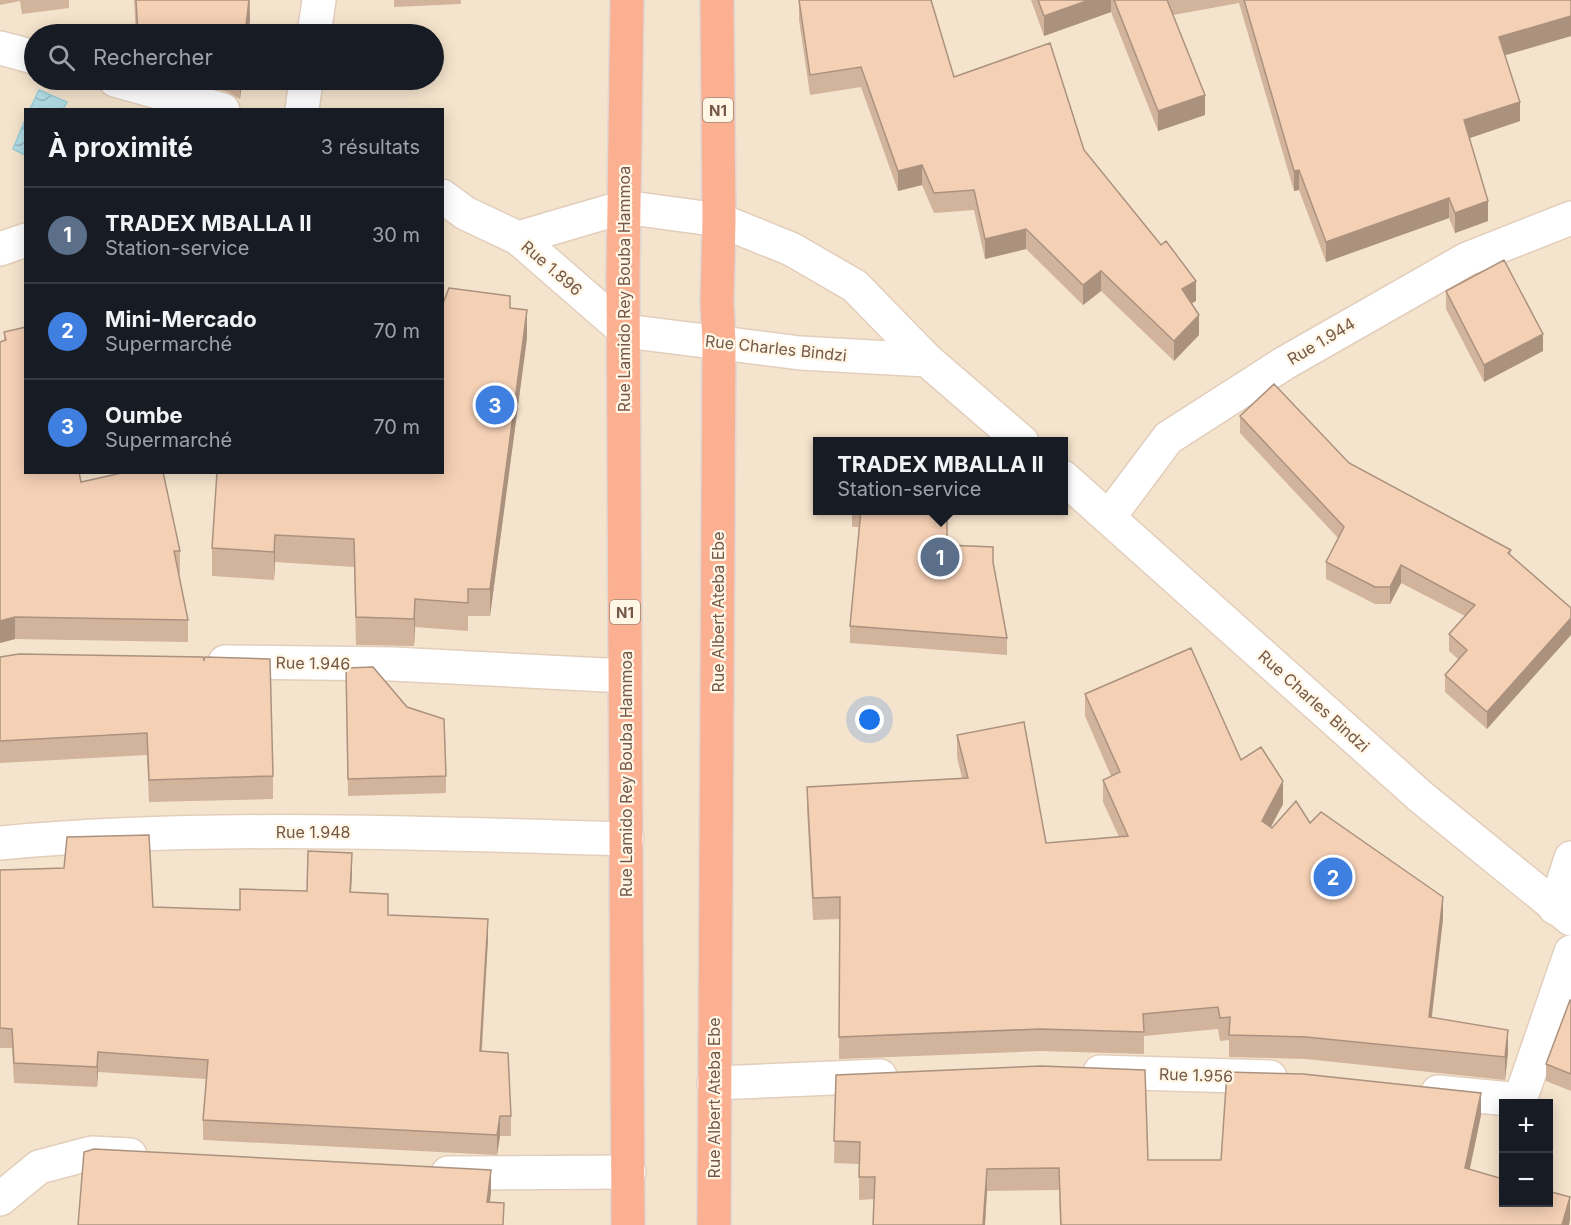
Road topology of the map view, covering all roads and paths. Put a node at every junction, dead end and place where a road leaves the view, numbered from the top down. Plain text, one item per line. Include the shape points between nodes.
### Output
1 (319, 0) edge
2 (627, 0) edge
3 (717, 0) edge
4 (315, 24) edge
5 (0, 48) edge
6 (24, 54) edge
7 (135, 90) edge
8 (305, 90) edge
9 (160, 102) edge
10 (207, 108) edge
11 (302, 108) edge
12 (444, 197) edge
13 (624, 207) junction
14 (1571, 218) edge
15 (719, 220) junction
16 (518, 238) junction
17 (24, 241) edge
18 (0, 249) edge
19 (625, 331) junction
20 (720, 343) junction
21 (927, 360) junction
22 (1017, 437) edge
23 (1068, 481) edge
24 (1109, 517) junction
25 (192, 661) edge
26 (625, 676) junction
27 (627, 838) junction
28 (0, 843) edge
29 (1571, 858) edge
30 (1563, 914) edge
31 (1571, 952) edge
32 (1074, 1071) edge
33 (910, 1074) edge
34 (1304, 1078) edge
35 (714, 1083) junction
36 (1406, 1089) edge
37 (162, 1157) edge
38 (418, 1171) edge
39 (629, 1172) junction
40 (0, 1199) edge
41 (628, 1225) edge
42 (714, 1225) edge

1 - 4 street
2 - 13 highway, Rue Lamido Rey Bouba Hammoa / N1
3 - 15 highway, Rue Albert Ateba Ebe / N1
5 - 6 street
7 - 9 street
8 - 11 street
9 - 10 street
12 - 16 street, Rue 1.896 via 465,213
13 - 15 street
13 - 16 street
13 - 19 highway, Rue Lamido Rey Bouba Hammoa / N1
14 - 24 street, Rue 1.944 via 1467,259 1283,364 1168,438
15 - 20 highway, Rue Albert Ateba Ebe / N1
15 - 21 street via 791,249 855,286
16 - 19 street, Rue 1.896
17 - 18 street
19 - 20 street, Rue Charles Bindzi
19 - 26 highway, Rue Lamido Rey Bouba Hammoa / N1
20 - 21 street, Rue Charles Bindzi via 800,353
20 - 35 highway, Rue Albert Ateba Ebe / N1
21 - 22 street
23 - 24 street, Rue Charles Bindzi
24 - 30 street, Rue Charles Bindzi via 1421,797
25 - 26 street, Rue 1.946 via 393,664
26 - 27 highway, Rue Lamido Rey Bouba Hammoa / N1
27 - 28 street, Rue 1.948 via 308,831 72,836
27 - 39 highway, Rue Lamido Rey Bouba Hammoa / N1
29 - 30 street
31 - 36 street via 1520,1100
32 - 34 street, Rue 1.956
33 - 35 street
35 - 42 highway, Rue Albert Ateba Ebe / N1
37 - 40 street via 92,1153 39,1167
38 - 39 street
39 - 41 highway, Rue Lamido Rey Bouba Hammoa / N1

